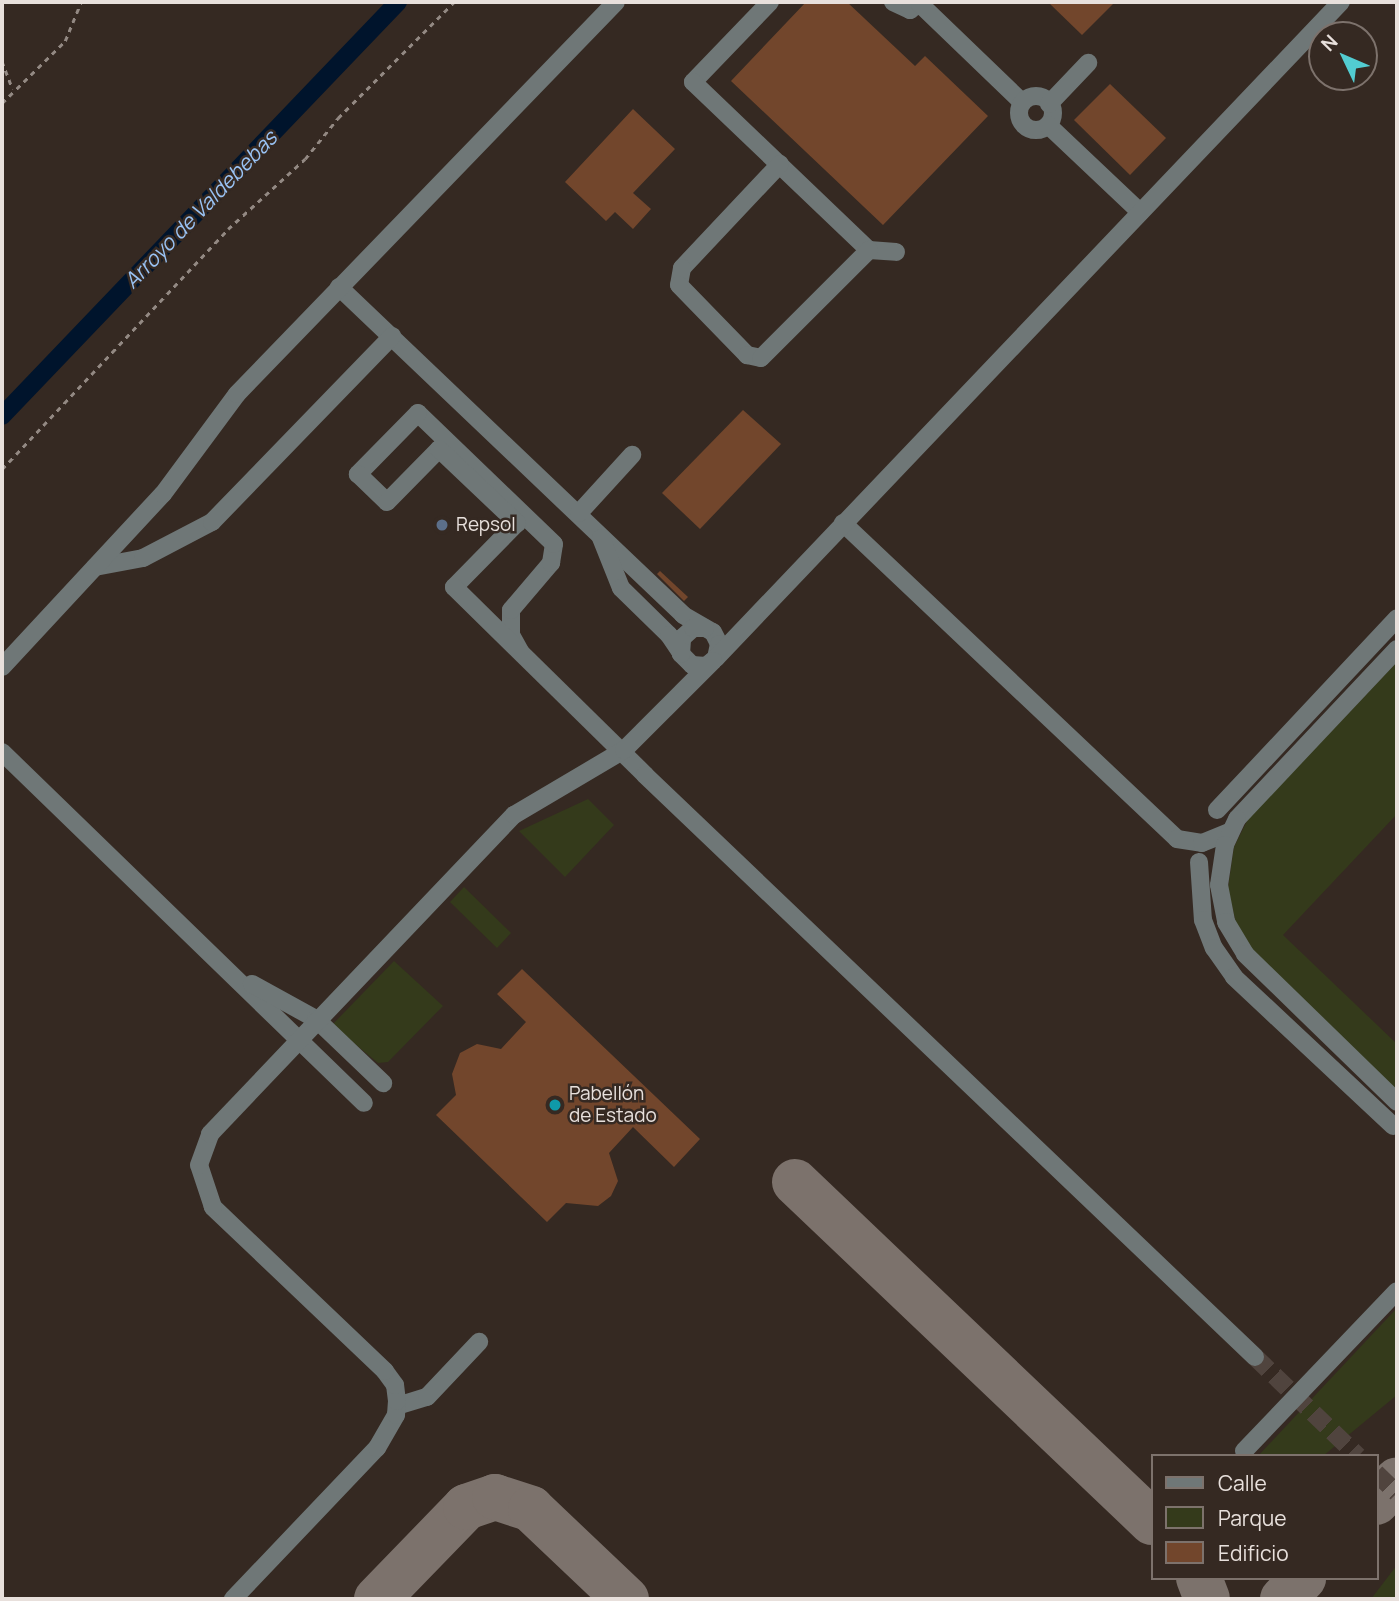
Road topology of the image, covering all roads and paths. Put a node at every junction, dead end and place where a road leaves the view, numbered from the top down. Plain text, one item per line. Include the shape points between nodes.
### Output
1 (81, 2) edge
2 (454, 2) edge
3 (616, 2) edge
4 (770, 2) edge
5 (893, 2) edge
6 (1341, 2) edge
7 (920, 3) edge
8 (2, 61) edge
9 (1088, 63) dead end
10 (13, 89) junction
11 (1022, 102) junction
12 (2, 103) edge
13 (1049, 104) junction
14 (1048, 125) junction
15 (780, 164) junction
16 (1140, 212) junction
17 (869, 250) junction
18 (896, 252) dead end
19 (339, 287) junction
20 (392, 336) junction
21 (632, 455) dead end
22 (2, 469) edge
23 (579, 513) junction
24 (843, 523) junction
25 (598, 531) junction
26 (95, 567) junction
27 (1397, 618) edge
28 (749, 621) junction
29 (709, 630) junction
30 (1397, 649) edge
31 (520, 650) junction
32 (682, 656) junction
33 (715, 659) junction
34 (2, 667) edge
35 (669, 705) junction
36 (624, 751) junction
37 (2, 752) edge
38 (1217, 810) dead end
39 (1229, 832) junction
40 (1199, 862) dead end
41 (234, 974) junction
42 (316, 1019) junction
43 (298, 1038) junction
44 (383, 1083) dead end
45 (1392, 1097) edge
46 (364, 1103) dead end
47 (1372, 1106) junction
48 (1394, 1126) dead end
49 (1397, 1291) edge
50 (480, 1342) dead end
51 (1255, 1357) tunnel mouth
52 (397, 1406) junction
53 (1244, 1451) dead end
54 (233, 1599) edge

1 - 10 path via 65,41
2 - 22 path via 338,118 305,159 228,229
3 - 19 lane
4 - 15 lane via 693,82
5 - 7 lane via 910,10
6 - 16 lane
7 - 11 lane
8 - 10 path
9 - 13 lane
10 - 12 path
11 - 13 lane via 1040,96
11 - 14 lane via 1021,123 1038,131
13 - 14 lane via 1053,117
14 - 16 lane
15 - 17 lane
15 - 17 lane via 682,268 679,285 747,355 761,358
16 - 24 lane
17 - 18 lane
19 - 20 lane
19 - 26 lane via 237,394 163,494
20 - 23 lane
20 - 26 lane via 212,522 143,558
21 - 23 lane
23 - 25 lane
24 - 28 lane
24 - 39 lane via 1177,839 1202,844
25 - 29 lane via 683,615
25 - 32 lane via 621,588 669,635
26 - 34 lane
27 - 38 lane
28 - 29 lane via 730,631
28 - 33 lane
29 - 32 lane via 684,635
29 - 33 lane via 719,644
30 - 39 lane via 1253,800
31 - 31 lane via 511,635 511,610 551,563 554,544 418,413 358,474 387,502 439,449 517,523 454,587
31 - 36 lane
32 - 33 lane via 696,667
32 - 35 lane via 684,678
33 - 35 lane
35 - 36 lane
36 - 42 lane via 514,815
36 - 51 lane
37 - 41 lane
39 - 45 lane via 1220,898 1237,944
40 - 47 lane via 1202,920 1234,977
41 - 42 lane
41 - 43 lane
42 - 43 lane
42 - 44 lane
43 - 46 lane
43 - 52 lane via 210,1134 199,1165 204,1189 213,1207 385,1371 395,1385
45 - 47 lane
47 - 48 lane
49 - 53 lane
50 - 52 lane via 428,1397
52 - 54 lane via 377,1448

